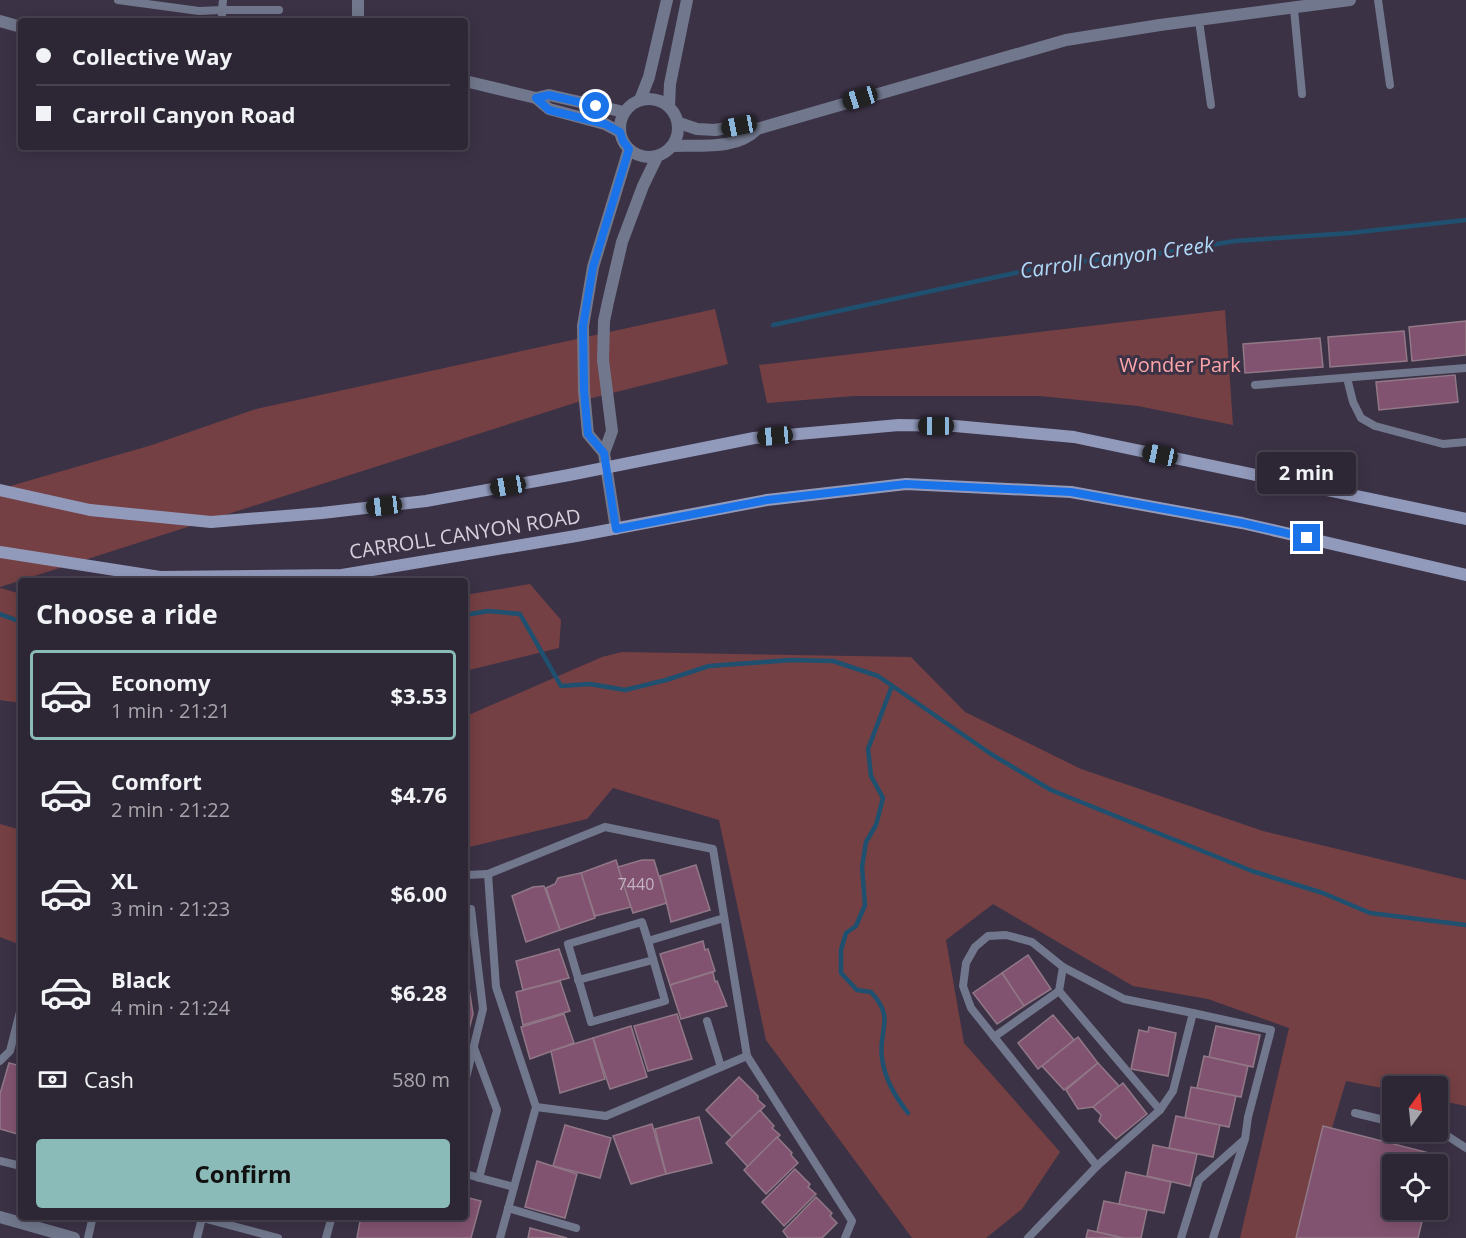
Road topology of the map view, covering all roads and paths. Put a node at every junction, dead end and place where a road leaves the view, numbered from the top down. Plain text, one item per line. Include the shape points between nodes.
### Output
1 (118, 0) edge
2 (223, 0) edge
3 (358, 0) edge
4 (667, 0) edge
5 (687, 0) edge
6 (1350, 0) edge
7 (1378, 0) edge
8 (1293, 4) edge
9 (222, 10) junction
10 (279, 10) dead end
11 (222, 18) edge
12 (358, 18) edge
13 (0, 21) edge
14 (1199, 21) junction
15 (18, 26) edge
16 (468, 82) edge
17 (1390, 84) dead end
18 (1302, 94) dead end
19 (536, 98) junction
20 (640, 100) junction
21 (1211, 105) dead end
22 (669, 106) junction
23 (624, 112) junction
24 (679, 123) junction
25 (757, 129) junction
26 (620, 132) junction
27 (674, 146) junction
28 (629, 149) junction
29 (657, 157) junction
30 (1466, 368) edge
31 (1347, 378) junction
32 (1255, 385) dead end
33 (1466, 442) edge
34 (604, 453) junction
35 (608, 467) junction
36 (0, 490) edge
37 (1466, 519) edge
38 (616, 529) junction
39 (0, 552) edge
40 (1466, 575) edge
41 (488, 874) junction
42 (468, 875) edge
43 (468, 909) edge
44 (724, 918) junction
45 (648, 941) junction
46 (653, 960) junction
47 (1063, 967) junction
48 (578, 980) junction
49 (1059, 991) junction
50 (1193, 1013) junction
51 (707, 1021) dead end
52 (18, 1032) edge
53 (994, 1037) junction
54 (474, 1046) junction
55 (747, 1056) junction
56 (0, 1061) edge
57 (721, 1067) junction
58 (468, 1070) edge
59 (536, 1107) junction
60 (1160, 1110) junction
61 (1355, 1113) dead end
62 (1382, 1120) edge
63 (1448, 1136) edge
64 (1245, 1139) junction
65 (1466, 1148) edge
66 (0, 1161) edge
67 (18, 1165) edge
68 (1097, 1166) junction
69 (468, 1175) edge
70 (479, 1178) junction
71 (514, 1187) junction
72 (508, 1208) junction
73 (0, 1217) edge
74 (92, 1220) edge
75 (199, 1220) edge
76 (210, 1220) edge
77 (331, 1220) edge
78 (576, 1228) dead end
79 (74, 1238) edge
80 (88, 1238) edge
81 (197, 1238) edge
82 (278, 1238) edge
83 (326, 1238) edge
84 (500, 1238) edge
85 (845, 1238) edge
86 (1029, 1238) edge
87 (1181, 1238) edge
88 (1213, 1238) edge

1 - 9 lane via 199,11
2 - 9 lane
3 - 12 street
4 - 20 street
5 - 22 street
6 - 8 street
7 - 17 lane
8 - 14 street
8 - 18 lane
9 - 10 lane
9 - 11 lane
13 - 15 street
14 - 21 lane
14 - 25 street via 1066,40
16 - 19 street
19 - 23 street via 549,95
19 - 26 street via 549,110 605,124
20 - 22 street via 660,100
20 - 23 street
22 - 24 street
23 - 26 street
24 - 25 street via 697,129 742,125
24 - 27 street
25 - 27 street via 750,136 728,144
26 - 28 street
27 - 29 street
28 - 29 street via 647,158
28 - 34 street via 593,267 583,326 588,434
29 - 34 street via 622,242 604,321 603,360 612,431
30 - 31 lane
31 - 32 lane
31 - 33 lane via 1361,418 1376,426 1443,444
34 - 35 street
35 - 36 main road, CARROLL CANYON ROAD via 426,501 211,522 90,510
35 - 37 main road, CARROLL CANYON ROAD via 754,438 899,425 955,426 1074,437
35 - 38 street
38 - 39 main road, CARROLL CANYON ROAD via 342,574 160,577
38 - 40 main road, CARROLL CANYON ROAD via 767,500 906,484 1071,492 1242,523
41 - 42 lane
41 - 44 lane via 605,827 713,849
41 - 59 lane via 496,987
43 - 54 lane via 483,1009
44 - 45 lane
44 - 55 lane
45 - 46 lane
45 - 48 lane via 642,922 568,944
46 - 48 lane
46 - 48 lane via 665,1001 591,1022
47 - 49 lane
47 - 50 lane via 1124,999
47 - 53 lane via 1032,942 1006,935 988,936 975,947 966,963 963,986 971,1008
49 - 53 lane
49 - 60 lane
50 - 60 lane via 1173,1091
50 - 64 lane via 1271,1030
51 - 57 lane
52 - 56 lane via 10,1051
53 - 68 lane
54 - 58 lane
54 - 70 lane via 497,1110
55 - 57 lane
55 - 85 lane via 852,1221
57 - 59 lane via 606,1116
59 - 71 lane
60 - 68 lane
61 - 62 lane
63 - 65 lane
64 - 87 lane via 1198,1180
64 - 88 lane
66 - 67 lane
68 - 86 lane
69 - 70 lane
70 - 71 lane
71 - 72 lane
72 - 78 lane
72 - 84 lane
73 - 79 street
74 - 80 lane
75 - 81 lane
76 - 82 lane
77 - 83 lane

